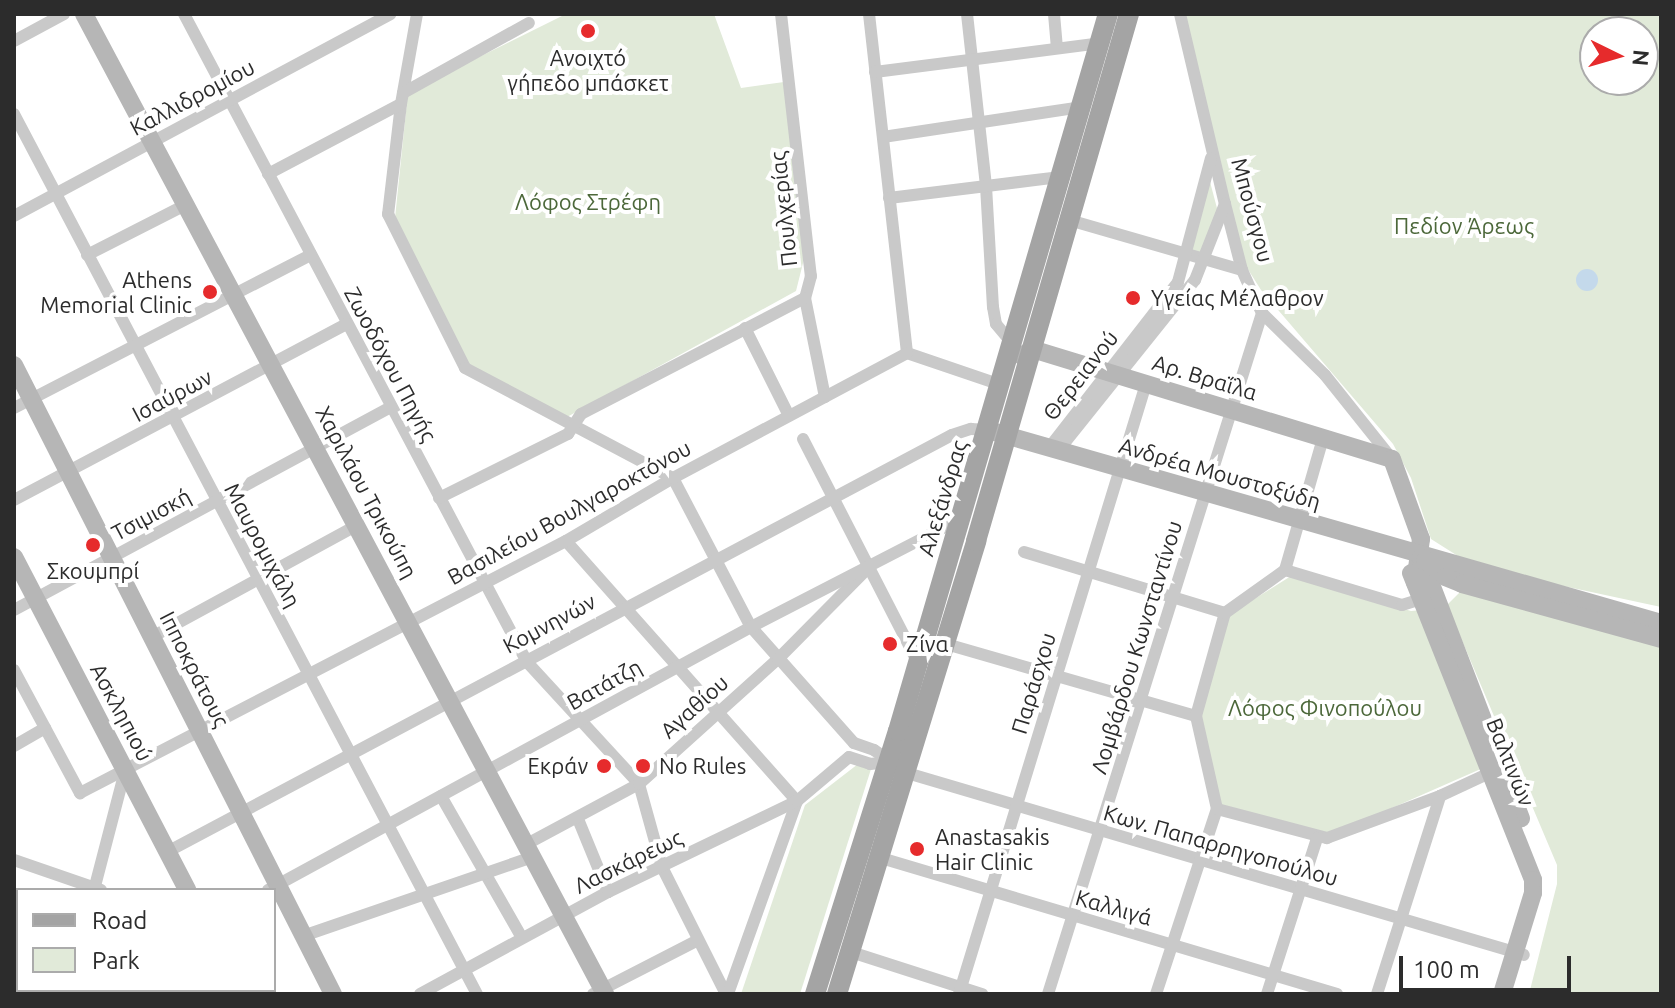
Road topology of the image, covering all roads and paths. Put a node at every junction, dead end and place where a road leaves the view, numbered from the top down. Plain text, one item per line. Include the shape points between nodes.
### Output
1 (64, 14) edge
2 (84, 14) edge
3 (184, 14) edge
4 (390, 14) edge
5 (417, 14) edge
6 (781, 14) edge
7 (869, 14) edge
8 (967, 14) edge
9 (1054, 14) edge
10 (1108, 14) edge
11 (1129, 14) edge
12 (1180, 14) edge
13 (529, 23) dead end
14 (14, 41) edge
15 (1100, 42) junction
16 (1057, 46) junction
17 (972, 57) junction
18 (875, 72) junction
19 (1108, 87) junction
20 (402, 99) junction
21 (229, 100) junction
22 (1081, 107) junction
23 (14, 114) edge
24 (979, 123) junction
25 (883, 137) junction
26 (153, 142) junction
27 (1212, 151) junction
28 (268, 174) junction
29 (1061, 177) junction
30 (986, 186) junction
31 (56, 193) junction
32 (889, 198) junction
33 (1225, 204) junction
34 (185, 205) junction
35 (14, 216) edge
36 (1069, 220) junction
37 (87, 255) junction
38 (311, 255) junction
39 (1186, 255) junction
40 (1205, 260) junction
41 (1242, 270) junction
42 (232, 296) junction
43 (805, 298) junction
44 (1262, 313) junction
45 (347, 324) junction
46 (745, 328) junction
47 (135, 345) junction
48 (1022, 347) junction
49 (907, 353) junction
50 (272, 364) junction
51 (14, 365) edge
52 (1113, 374) junction
53 (1004, 375) junction
54 (1146, 384) junction
55 (825, 397) junction
56 (31, 398) junction
57 (391, 407) junction
58 (14, 408) edge
59 (1232, 410) junction
60 (789, 416) junction
61 (173, 417) junction
62 (574, 424) junction
63 (997, 433) junction
64 (952, 435) junction
65 (1323, 438) junction
66 (803, 439) dead end
67 (316, 447) junction
68 (1054, 449) junction
69 (1392, 459) junction
70 (978, 463) junction
71 (1120, 469) junction
72 (68, 471) junction
73 (673, 478) junction
74 (1206, 494) junction
75 (439, 498) junction
76 (832, 498) junction
77 (14, 500) edge
78 (217, 501) junction
79 (961, 518) junction
80 (1299, 521) junction
81 (357, 525) junction
82 (566, 541) junction
83 (1024, 552) dead end
84 (1411, 553) junction
85 (14, 557) edge
86 (112, 557) junction
87 (715, 559) junction
88 (868, 568) junction
89 (1285, 570) junction
90 (1088, 572) junction
91 (258, 579) junction
92 (484, 581) junction
93 (1462, 584) junction
94 (1418, 591) junction
95 (1173, 598) junction
96 (36, 599) junction
97 (1440, 607) junction
98 (627, 609) junction
99 (14, 610) edge
100 (1225, 613) junction
101 (409, 622) junction
102 (1661, 623) edge
103 (751, 627) junction
104 (152, 637) junction
105 (1661, 639) edge
106 (946, 644) junction
107 (778, 659) junction
108 (527, 662) junction
109 (918, 663) junction
110 (676, 667) junction
111 (14, 670) edge
112 (1056, 675) junction
113 (309, 676) junction
114 (1141, 699) junction
115 (450, 701) junction
116 (717, 711) junction
117 (1196, 716) junction
118 (581, 719) junction
119 (45, 728) junction
120 (200, 731) junction
121 (854, 743) junction
122 (14, 746) edge
123 (351, 754) junction
124 (849, 757) junction
125 (888, 762) junction
126 (1496, 770) junction
127 (125, 771) junction
128 (487, 771) junction
129 (907, 773) junction
130 (639, 784) junction
131 (441, 796) junction
132 (1440, 796) junction
133 (797, 801) junction
134 (1017, 805) junction
135 (1217, 809) junction
136 (241, 813) junction
137 (578, 819) junction
138 (388, 825) junction
139 (1100, 830) junction
140 (1317, 838) junction
141 (529, 851) junction
142 (167, 852) junction
143 (881, 858) junction
144 (1200, 859) junction
145 (14, 860) edge
146 (662, 867) junction
147 (485, 874) junction
148 (273, 887) edge
149 (93, 888) edge
150 (96, 888) edge
151 (186, 888) edge
152 (1300, 889) junction
153 (276, 892) edge
154 (608, 892) junction
155 (990, 893) junction
156 (425, 894) junction
157 (563, 915) junction
158 (1073, 915) junction
159 (1401, 919) junction
160 (303, 936) junction
161 (522, 938) junction
162 (698, 940) junction
163 (1172, 944) junction
164 (851, 952) junction
165 (1519, 954) junction
166 (465, 971) junction
167 (1273, 975) junction
168 (960, 991) edge
169 (600, 992) edge
170 (333, 994) edge
171 (420, 994) edge
172 (477, 994) edge
173 (727, 994) edge
174 (815, 994) edge
175 (837, 994) edge
176 (982, 994) edge
177 (1048, 994) edge
178 (1156, 994) edge
179 (1267, 994) edge
180 (1337, 994) edge
181 (1377, 994) edge
182 (1502, 994) edge
183 (1512, 994) edge

1 - 14 street
2 - 26 street, Χαριλάου Τρικούπη
3 - 21 street, Ζωοδόχου Πηγής
4 - 21 street, Καλλιδρομίου
5 - 20 street
6 - 43 street, Πουλχερίας via 811,276
7 - 18 street
8 - 17 street
9 - 16 street
10 - 15 main road, Αλεξάνδρας
11 - 19 main road, Αλεξάνδρας
12 - 27 street, Μπούσγου
13 - 20 street
15 - 16 street
15 - 19 street via 1110,53
15 - 22 main road, Αλεξάνδρας
16 - 17 street
17 - 18 street
17 - 24 street
18 - 25 street
19 - 36 main road, Αλεξάνδρας
20 - 28 street
20 - 62 street via 388,214 465,368
21 - 26 street, Καλλιδρομίου
21 - 28 street, Ζωοδόχου Πηγής
22 - 24 street
22 - 29 main road, Αλεξάνδρας
23 - 31 street, Μαυρομιχάλη
24 - 25 street
24 - 30 street
25 - 32 street
26 - 31 street, Καλλιδρομίου
26 - 34 street, Χαριλάου Τρικούπη
27 - 33 street, Μπούσγου
27 - 39 street, Θερειανού
28 - 38 street, Ζωοδόχου Πηγής
29 - 30 street
29 - 48 main road, Αλεξάνδρας
30 - 32 street
30 - 48 street via 996,324
31 - 35 street, Καλλιδρομίου
31 - 37 street, Μαυρομιχάλη
32 - 49 street
33 - 40 street, Θερειανού
33 - 41 street, Μπούσγου
34 - 37 street
34 - 42 street, Χαριλάου Τρικούπη
36 - 39 street
36 - 48 main road, Αλεξάνδρας
37 - 47 street, Μαυρομιχάλη
38 - 42 street
38 - 45 street, Ζωοδόχου Πηγής
39 - 40 street
39 - 52 street, Θερειανού via 1173,290
40 - 41 street
40 - 52 street, Θερειανού via 1188,290
41 - 44 street, Μπούσγου
42 - 47 street
42 - 50 street, Χαριλάου Τρικούπη
43 - 46 street
43 - 55 street, Πουλχερίας
44 - 59 street, Λομβάρδου Κωνσταντίνου
44 - 69 street, Μπούσγου via 1325,375
45 - 50 street, Ισαύρων
45 - 57 street, Ζωοδόχου Πηγής
46 - 60 street
46 - 62 street via 581,414
47 - 56 street
47 - 61 street, Μαυρομιχάλη
48 - 52 street, Αρ. Βραΐλα
48 - 53 main road, Αλεξάνδρας
48 - 63 main road, Αλεξάνδρας
49 - 53 street
49 - 55 street, Βασιλείου Βουλγαροκτόνου
50 - 61 street, Ισαύρων
50 - 67 street, Χαριλάου Τρικούπη
51 - 56 street, Ιπποκράτους
52 - 54 street, Αρ. Βραΐλα
52 - 68 street, Θερειανού
53 - 63 main road, Αλεξάνδρας
54 - 59 street, Αρ. Βραΐλα
54 - 71 street, Παράσχου
55 - 60 street, Βασιλείου Βουλγαροκτόνου
56 - 58 street
56 - 72 street, Ιπποκράτους
57 - 67 street, Τσιμισκή
57 - 75 street, Ζωοδόχου Πηγής
59 - 65 street, Αρ. Βραΐλα
59 - 74 street, Λομβάρδου Κωνσταντίνου
60 - 73 street, Βασιλείου Βουλγαροκτόνου
61 - 72 street, Ισαύρων
61 - 78 street, Μαυρομιχάλη
62 - 73 street
62 - 75 street via 568,434
63 - 64 street, Κομνηνών via 971,429
63 - 68 street, Ανδρέα Μουστοξύδη
63 - 70 main road, Αλεξάνδρας
63 - 106 main road, Αλεξάνδρας
64 - 70 street via 973,442
64 - 76 street, Κομνηνών
65 - 69 street, Αρ. Βραΐλα
65 - 80 street
66 - 76 street
67 - 78 street, Τσιμισκή
67 - 81 street, Χαριλάου Τρικούπη
68 - 71 street, Ανδρέα Μουστοξύδη
69 - 84 street, Μπούσγου via 1420,533
70 - 79 main road, Αλεξάνδρας
71 - 74 street, Ανδρέα Μουστοξύδη
71 - 90 street, Παράσχου
72 - 77 street, Ισαύρων
72 - 86 street, Ιπποκράτους
73 - 82 street, Βασιλείου Βουλγαροκτόνου
73 - 87 street, Κων. Παπαρρηγοπούλου
74 - 80 street, Ανδρέα Μουστοξύδη
74 - 95 street, Λομβάρδου Κωνσταντίνου
75 - 92 street, Ζωοδόχου Πηγής
76 - 87 street, Κομνηνών
76 - 88 street
78 - 86 street, Τσιμισκή
78 - 91 street, Μαυρομιχάλη
79 - 88 street, Βατάτζη
79 - 109 main road, Αλεξάνδρας
80 - 84 street, Ανδρέα Μουστοξύδη
80 - 89 street
81 - 91 street
81 - 101 street, Χαριλάου Τρικούπη
82 - 92 street, Βασιλείου Βουλγαροκτόνου
82 - 98 street
83 - 90 street
84 - 93 street, Ανδρέα Μουστοξύδη
84 - 94 street
84 - 97 street, Βαλτινών
84 - 102 street, Ανδρέα Μουστοξύδη
85 - 96 street, Ασκληπιού
86 - 96 street, Τσιμισκή
86 - 104 street, Ιπποκράτους
87 - 98 street, Κομνηνών
87 - 103 street, Κων. Παπαρρηγοπούλου
88 - 103 street, Βατάτζη
88 - 107 street, Αγαθίου
88 - 109 street
89 - 94 street via 1402,605
89 - 100 street
90 - 95 street
90 - 112 street, Παράσχου
91 - 104 street
91 - 113 street, Μαυρομιχάλη
92 - 101 street, Βασιλείου Βουλγαροκτόνου
92 - 108 street, Ζωοδόχου Πηγής
93 - 97 street via 1446,591
93 - 105 street, Ανδρέα Μουστοξύδη
94 - 126 street, Βαλτινών
95 - 100 street
95 - 114 street, Λομβάρδου Κωνσταντίνου
96 - 99 street, Τσιμισκή
96 - 127 street, Ασκληπιού
97 - 126 street, Βαλτινών
98 - 108 street, Κομνηνών
98 - 110 street
100 - 117 street
101 - 113 street, Βασιλείου Βουλγαροκτόνου
101 - 115 street, Χαριλάου Τρικούπη
103 - 107 street, Κων. Παπαρρηγοπούλου
103 - 110 street, Βατάτζη
104 - 120 street, Ιπποκράτους
106 - 112 street
106 - 129 main road, Αλεξάνδρας
107 - 116 street, Αγαθίου
107 - 121 street, Κων. Παπαρρηγοπούλου
108 - 115 street, Κομνηνών
108 - 118 street, Ζωοδόχου Πηγής
109 - 125 main road, Αλεξάνδρας
110 - 116 street
110 - 118 street, Βατάτζη
111 - 119 street
112 - 114 street
112 - 134 street, Παράσχου
113 - 120 street, Βασιλείου Βουλγαροκτόνου
113 - 123 street, Μαυρομιχάλη
114 - 117 street
114 - 139 street, Λομβάρδου Κωνσταντίνου
115 - 123 street, Κομνηνών
115 - 128 street, Χαριλάου Τρικούπη
116 - 130 street, Αγαθίου
116 - 133 street
117 - 135 street
118 - 128 street, Βατάτζη
118 - 130 street, Ζωοδόχου Πηγής
119 - 122 street
119 - 127 street, Βασιλείου Βουλγαροκτόνου via 80,793
120 - 127 street, Βασιλείου Βουλγαροκτόνου
120 - 136 street, Ιπποκράτους
121 - 124 street
121 - 125 street, Κων. Παπαρρηγοπούλου
123 - 136 street, Κομνηνών
123 - 138 street, Μαυρομιχάλη
124 - 125 street via 870,764
124 - 133 street, Λασκάρεως
125 - 129 street, Κων. Παπαρρηγοπούλου
125 - 174 main road, Αλεξάνδρας
126 - 132 street
126 - 165 street, Βαλτινών via 1544,882
127 - 142 street, Ασκληπιού
127 - 150 street
128 - 131 street, Βατάτζη
128 - 141 street, Χαριλάου Τρικούπη
129 - 134 street, Κων. Παπαρρηγοπούλου
129 - 143 main road, Αλεξάνδρας
130 - 137 street, Αγαθίου
130 - 146 street
131 - 138 street, Βατάτζη
131 - 147 street
132 - 140 street
132 - 159 street
133 - 146 street, Λασκάρεως
133 - 173 street
134 - 139 street, Κων. Παπαρρηγοπούλου
134 - 155 street, Παράσχου
135 - 140 street
135 - 144 street
136 - 142 street, Κομνηνών
136 - 148 street, Ιπποκράτους
137 - 141 street, Αγαθίου
137 - 154 street
138 - 148 street, Βατάτζη
138 - 156 street, Μαυρομιχάλη
139 - 144 street, Κων. Παπαρρηγοπούλου
139 - 158 street, Λομβάρδου Κωνσταντίνου
140 - 152 street
141 - 147 street, Αγαθίου
141 - 157 street, Χαριλάου Τρικούπη
142 - 151 street, Ασκληπιού
143 - 155 street, Καλλιγά
143 - 164 main road, Αλεξάνδρας
144 - 152 street, Κων. Παπαρρηγοπούλου
144 - 163 street
145 - 149 street
146 - 154 street, Λασκάρεως
146 - 162 street
147 - 156 street, Αγαθίου
147 - 161 street
152 - 159 street, Κων. Παπαρρηγοπούλου
152 - 167 street
153 - 160 street, Ιπποκράτους
154 - 157 street, Λασκάρεως
155 - 158 street, Καλλιγά
155 - 168 street, Παράσχου
156 - 160 street, Αγαθίου
156 - 166 street, Μαυρομιχάλη
157 - 161 street, Λασκάρεως
157 - 169 street, Χαριλάου Τρικούπη
158 - 163 street, Καλλιγά
158 - 177 street, Λομβάρδου Κωνσταντίνου
159 - 165 street, Κων. Παπαρρηγοπούλου
159 - 181 street
160 - 170 street, Ιπποκράτους
161 - 166 street, Λασκάρεως
162 - 169 street
162 - 173 street
163 - 167 street, Καλλιγά
163 - 178 street
164 - 168 street
164 - 175 main road, Αλεξάνδρας
165 - 182 street, Βαλτινών
165 - 183 street, Βαλτινών
166 - 171 street, Λασκάρεως
166 - 172 street, Μαυρομιχάλη
167 - 179 street
167 - 180 street, Καλλιγά
168 - 176 street

